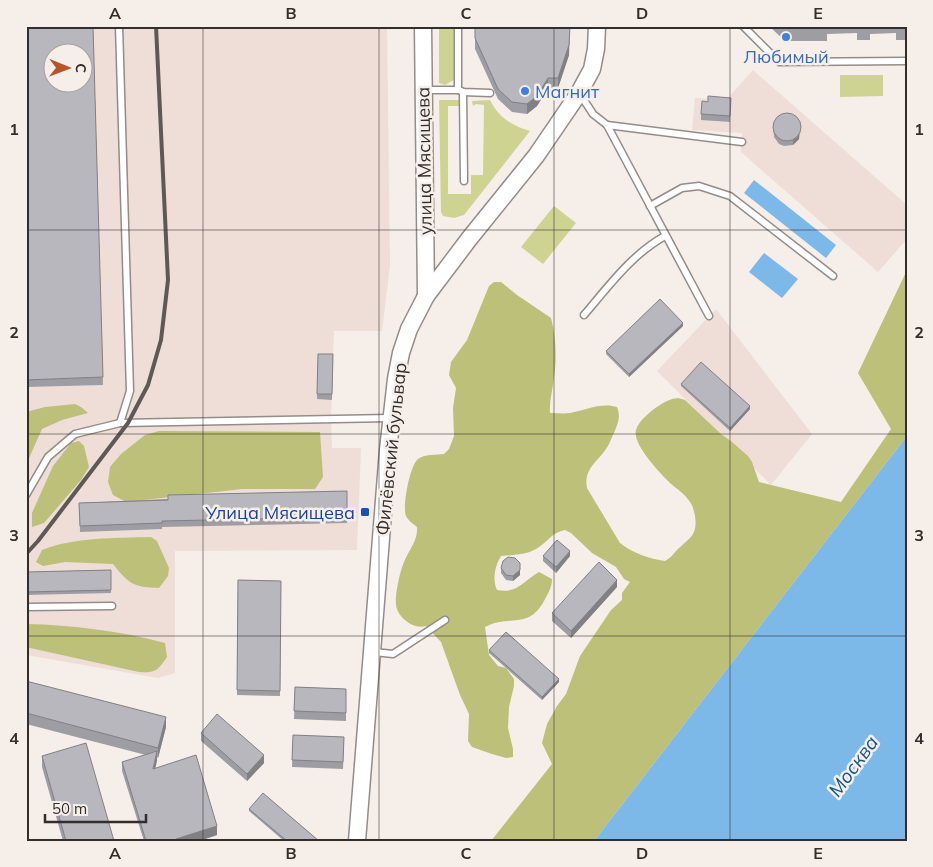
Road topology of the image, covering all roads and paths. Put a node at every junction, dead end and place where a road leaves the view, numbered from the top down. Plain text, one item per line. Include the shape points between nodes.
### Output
1 (119, 26) edge
2 (422, 26) edge
3 (458, 26) edge
4 (597, 26) edge
5 (743, 26) edge
6 (907, 61) edge
7 (424, 90) junction
8 (460, 91) junction
9 (490, 93) dead end
10 (579, 93) junction
11 (607, 125) junction
12 (742, 142) dead end
13 (464, 181) dead end
14 (650, 206) junction
15 (665, 236) junction
16 (833, 276) dead end
17 (426, 296) junction
18 (584, 315) dead end
19 (709, 316) dead end
20 (392, 418) junction
21 (120, 423) junction
22 (26, 495) edge
23 (112, 606) dead end
24 (26, 607) edge
25 (445, 620) dead end
26 (372, 652) junction
27 (357, 841) edge

1 - 21 lane via 130,391
2 - 7 street, улица Мясищева
3 - 8 lane
4 - 10 street, Филёвский бульвар via 592,69
5 - 6 lane via 779,62
7 - 8 lane
7 - 17 street, улица Мясищева
8 - 9 lane
8 - 13 lane
10 - 11 lane via 593,114
10 - 17 street, Филёвский бульвар via 542,148
11 - 12 lane
11 - 14 lane
14 - 15 lane
14 - 16 lane via 682,188 699,186 730,196
15 - 18 lane via 652,243 620,273
15 - 19 lane
17 - 20 street, Филёвский бульвар via 401,353
20 - 21 lane
20 - 26 street, Филёвский бульвар
21 - 22 lane via 75,434 48,457
23 - 24 lane
25 - 26 lane via 393,654
26 - 27 street, Филёвский бульвар

